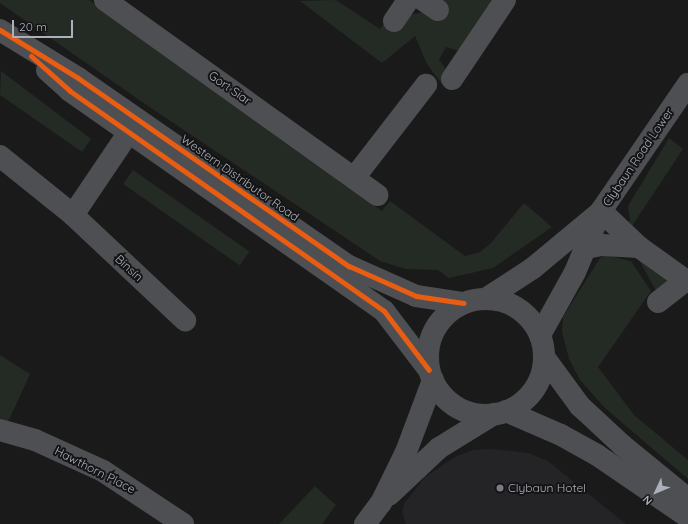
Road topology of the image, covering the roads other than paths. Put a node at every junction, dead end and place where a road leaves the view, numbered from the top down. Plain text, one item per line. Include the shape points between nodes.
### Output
1 (105, 0) edge
2 (408, 0) edge
3 (505, 0) edge
4 (394, 22) dead end
5 (8, 36) edge
6 (454, 67) dead end
7 (688, 84) edge
8 (426, 85) dead end
9 (129, 132) junction
10 (0, 156) edge
11 (354, 178) junction
12 (377, 194) dead end
13 (601, 211) junction
14 (73, 215) junction
15 (639, 247) junction
16 (586, 248) junction
17 (687, 281) edge
18 (487, 298) junction
19 (658, 302) dead end
20 (463, 303) junction
21 (185, 320) dead end
22 (540, 335) junction
23 (544, 357) junction
24 (431, 375) junction
25 (500, 413) junction
26 (0, 430) edge
27 (688, 499) edge
28 (381, 503) junction
29 (688, 517) edge
30 (182, 524) edge
31 (365, 524) edge

1 - 11 street, Gort Siar
2 - 4 street
3 - 6 street
5 - 9 street, Western Distributor Road via 70,92
5 - 20 street, Western Distributor Road via 78,78 350,266 416,296
7 - 13 street, Clybaun Road Lower
8 - 11 street
9 - 14 street
9 - 24 street, Western Distributor Road via 384,311
10 - 14 street, Binsín
11 - 12 street, Gort Siar
13 - 15 street
13 - 16 street, Clybaun Road Lower
13 - 18 street, Clybaun Road Lower via 533,268
14 - 21 street, Binsín
15 - 16 street via 602,245
15 - 17 street
16 - 22 street, Clybaun Road Lower
17 - 19 street
18 - 20 street
18 - 22 street via 503,301 520,309
20 - 24 street via 444,315 434,329 429,345
22 - 23 street
23 - 25 street via 536,387 528,397
23 - 27 street via 580,406
24 - 25 street via 443,396 456,407 480,414
24 - 28 street via 406,452
25 - 28 street via 439,448
25 - 29 street via 561,435 597,455
26 - 30 street, Hawthorn Place via 41,443 103,471
28 - 31 street

